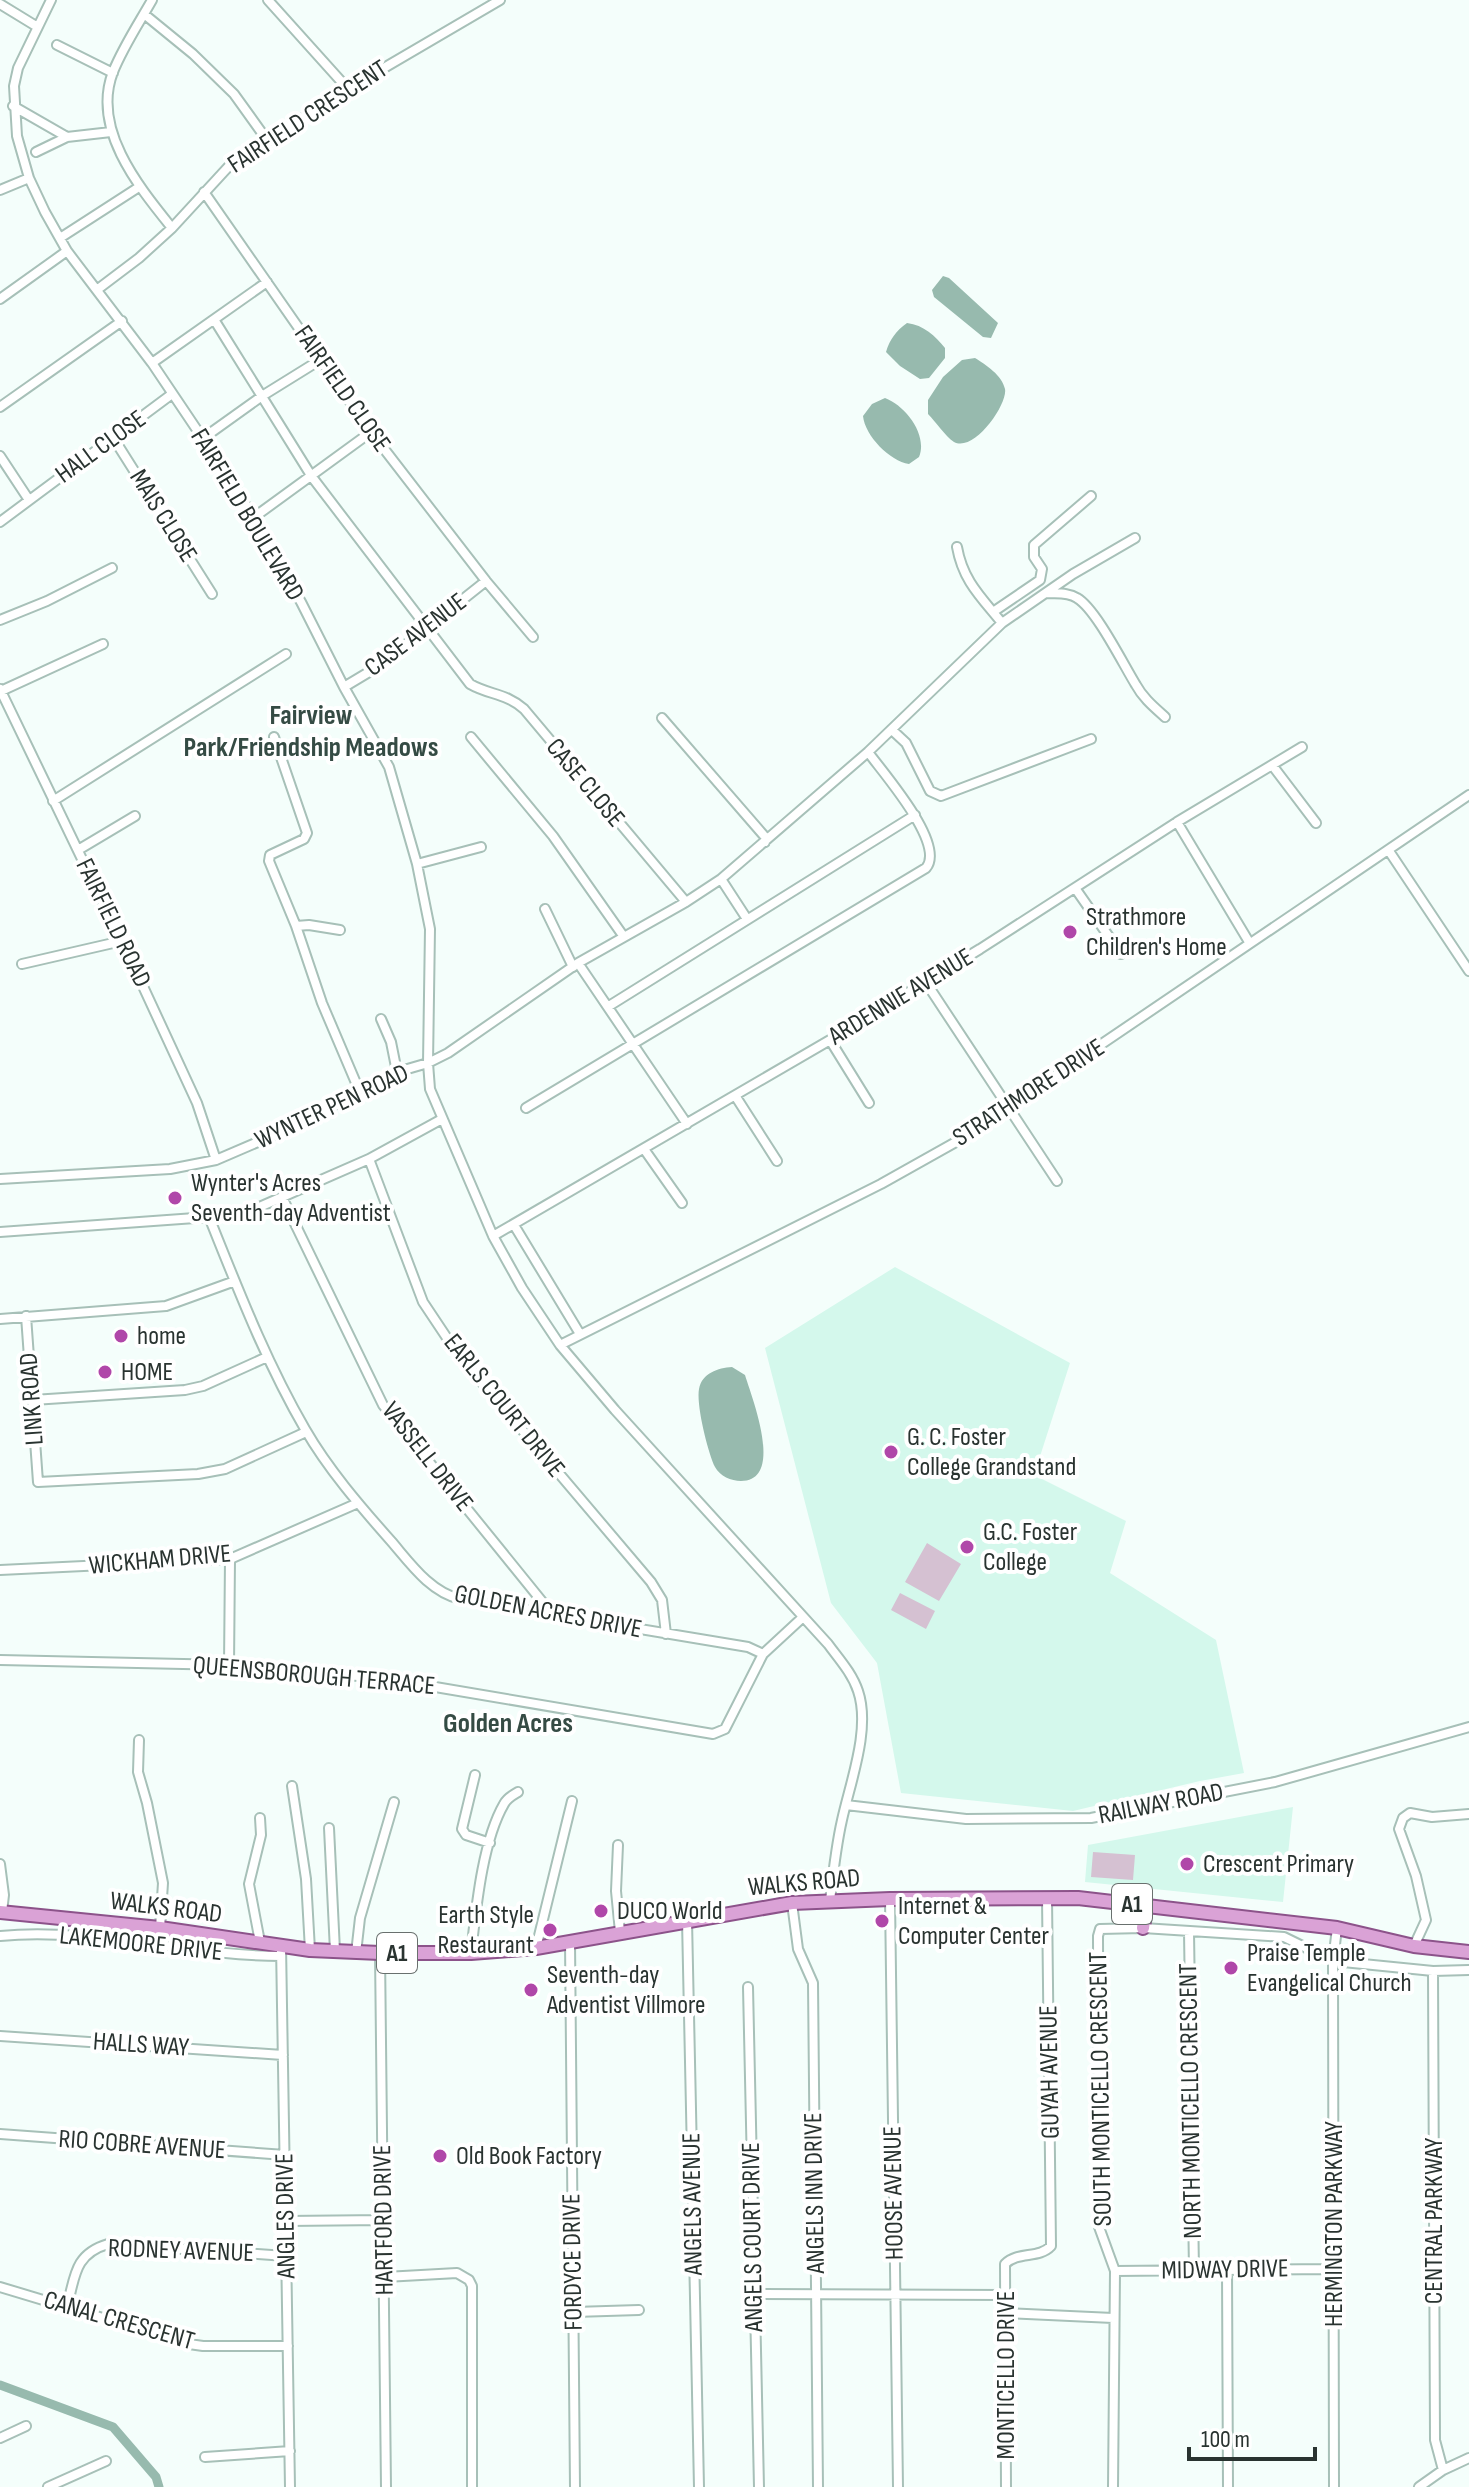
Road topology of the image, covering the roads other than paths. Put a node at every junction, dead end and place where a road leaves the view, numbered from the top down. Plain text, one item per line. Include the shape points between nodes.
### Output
1 (51, 0) edge
2 (268, 0) edge
3 (500, 0) edge
4 (149, 1) edge
5 (0, 4) edge
6 (144, 14) junction
7 (36, 26) junction
8 (57, 45) dead end
9 (113, 73) junction
10 (348, 89) junction
11 (13, 106) junction
12 (111, 132) junction
13 (67, 137) junction
14 (267, 140) junction
15 (36, 152) dead end
16 (29, 178) junction
17 (139, 187) junction
18 (0, 190) edge
19 (204, 192) junction
20 (172, 228) junction
21 (60, 238) junction
22 (67, 251) junction
23 (267, 282) junction
24 (98, 289) junction
25 (0, 299) edge
26 (122, 321) junction
27 (215, 321) junction
28 (320, 360) junction
29 (152, 363) junction
30 (172, 394) junction
31 (262, 396) junction
32 (0, 407) edge
33 (371, 432) junction
34 (114, 439) junction
35 (202, 439) junction
36 (0, 456) edge
37 (312, 477) junction
38 (1091, 496) dead end
39 (29, 500) junction
40 (253, 518) junction
41 (0, 522) edge
42 (1135, 538) dead end
43 (957, 547) dead end
44 (112, 568) dead end
45 (486, 581) junction
46 (1045, 593) junction
47 (212, 594) dead end
48 (993, 612) junction
49 (0, 620) edge
50 (1002, 623) junction
51 (427, 626) junction
52 (533, 637) dead end
53 (103, 644) dead end
54 (286, 654) dead end
55 (344, 687) junction
56 (0, 690) edge
57 (1165, 717) dead end
58 (662, 718) dead end
59 (892, 730) junction
60 (274, 737) dead end
61 (471, 737) dead end
62 (1091, 739) dead end
63 (1302, 747) dead end
64 (868, 752) junction
65 (1272, 765) junction
66 (1469, 795) edge
67 (53, 801) junction
68 (915, 815) junction
69 (135, 816) dead end
70 (1177, 822) junction
71 (1316, 823) dead end
72 (765, 842) junction
73 (481, 847) dead end
74 (78, 850) junction
75 (1389, 851) junction
76 (417, 864) junction
77 (721, 879) junction
78 (1075, 888) junction
79 (686, 902) junction
80 (545, 909) dead end
81 (747, 919) junction
82 (296, 926) junction
83 (340, 930) dead end
84 (624, 937) junction
85 (122, 941) junction
86 (1249, 942) junction
87 (1121, 954) dead end
88 (22, 964) dead end
89 (576, 965) junction
90 (1469, 971) edge
91 (925, 981) junction
92 (609, 1006) junction
93 (381, 1019) dead end
94 (830, 1040) junction
95 (633, 1044) junction
96 (428, 1063) junction
97 (397, 1072) junction
98 (359, 1090) junction
99 (736, 1097) junction
100 (869, 1103) dead end
101 (526, 1108) dead end
102 (1007, 1109) junction
103 (442, 1119) junction
104 (687, 1124) junction
105 (644, 1149) junction
106 (369, 1159) junction
107 (216, 1160) junction
108 (777, 1161) dead end
109 (0, 1179) edge
110 (1057, 1181) dead end
111 (282, 1197) junction
112 (682, 1203) dead end
113 (209, 1217) junction
114 (514, 1225) junction
115 (0, 1232) edge
116 (493, 1236) junction
117 (235, 1281) junction
118 (26, 1316) junction
119 (0, 1319) edge
120 (580, 1334) junction
121 (560, 1345) junction
122 (267, 1357) junction
123 (33, 1400) junction
124 (306, 1432) junction
125 (358, 1503) junction
126 (230, 1559) junction
127 (0, 1570) edge
128 (554, 1616) junction
129 (802, 1618) junction
130 (666, 1634) junction
131 (763, 1654) junction
132 (0, 1660) edge
133 (229, 1665) junction
134 (1469, 1727) edge
135 (139, 1740) dead end
136 (475, 1775) dead end
137 (292, 1786) dead end
138 (518, 1792) dead end
139 (572, 1801) dead end
140 (394, 1802) dead end
141 (846, 1805) junction
142 (1469, 1814) edge
143 (260, 1818) dead end
144 (329, 1828) dead end
145 (490, 1843) junction
146 (618, 1845) dead end
147 (0, 1864) edge
148 (1047, 1898) junction
149 (890, 1899) junction
150 (830, 1901) junction
151 (792, 1903) junction
152 (1146, 1906) junction
153 (1, 1912) edge
154 (687, 1920) junction
155 (160, 1928) junction
156 (1143, 1928) junction
157 (1337, 1928) junction
158 (620, 1932) junction
159 (1189, 1932) junction
160 (0, 1936) edge
161 (570, 1941) junction
162 (260, 1942) junction
163 (1414, 1946) junction
164 (536, 1948) junction
165 (310, 1950) junction
166 (281, 1951) junction
167 (335, 1951) junction
168 (1469, 1952) edge
169 (356, 1953) junction
170 (380, 1953) junction
171 (471, 1953) junction
172 (1333, 1961) junction
173 (1469, 1970) edge
174 (1433, 1971) junction
175 (748, 1987) dead end
176 (0, 2036) edge
177 (283, 2055) junction
178 (0, 2134) edge
179 (285, 2155) junction
180 (384, 2220) junction
181 (286, 2221) junction
182 (286, 2256) junction
183 (1005, 2264) joint
184 (1334, 2269) junction
185 (1115, 2271) junction
186 (1194, 2271) junction
187 (1227, 2271) junction
188 (385, 2277) junction
189 (0, 2287) edge
190 (755, 2294) junction
191 (815, 2294) junction
192 (896, 2295) junction
193 (1005, 2295) junction
194 (67, 2307) junction
195 (639, 2310) dead end
196 (574, 2312) junction
197 (1005, 2313) junction
198 (1113, 2318) junction
199 (288, 2346) junction
200 (26, 2426) dead end
201 (0, 2438) edge
202 (290, 2451) junction
203 (205, 2457) dead end
204 (1469, 2458) edge
205 (106, 2461) dead end
206 (1443, 2470) junction
207 (48, 2487) edge
208 (290, 2487) edge
209 (386, 2487) edge
210 (472, 2487) edge
211 (575, 2487) edge
212 (699, 2487) edge
213 (759, 2487) edge
214 (818, 2487) edge
215 (898, 2487) edge
216 (1006, 2487) edge
217 (1113, 2487) edge
218 (1228, 2487) edge
219 (1334, 2487) edge
220 (1419, 2487) edge

1 - 7 street, FAIRFIELD BOULEVARD
2 - 10 street
3 - 10 street, FAIRFIELD CRESCENT
4 - 6 street
5 - 7 street
6 - 9 street
6 - 14 street via 234,94
7 - 11 street, FAIRFIELD BOULEVARD via 18,68
8 - 9 street
9 - 12 street
10 - 14 street, FAIRFIELD CRESCENT
11 - 13 street
11 - 16 street, FAIRFIELD BOULEVARD
12 - 13 street
12 - 17 street
13 - 15 street
14 - 19 street, FAIRFIELD CRESCENT via 230,165
16 - 18 street
16 - 21 street, FAIRFIELD BOULEVARD
17 - 20 street
17 - 21 street
19 - 20 street, FAIRFIELD CRESCENT
19 - 23 street, FAIRFIELD CLOSE
20 - 24 street, FAIRFIELD CRESCENT
21 - 22 street, FAIRFIELD BOULEVARD
22 - 24 street, FAIRFIELD BOULEVARD
22 - 25 street
23 - 27 street
23 - 28 street, FAIRFIELD CLOSE
24 - 26 street, FAIRFIELD BOULEVARD
26 - 29 street, FAIRFIELD BOULEVARD
26 - 32 street
27 - 29 street
27 - 31 street
28 - 31 street
28 - 33 street, FAIRFIELD CLOSE
29 - 30 street, FAIRFIELD BOULEVARD
30 - 34 street, HALL CLOSE
30 - 35 street, FAIRFIELD BOULEVARD
31 - 35 street
31 - 37 street
33 - 37 street
33 - 45 street, FAIRFIELD CLOSE
34 - 39 street, HALL CLOSE
34 - 47 street, MAIS CLOSE
35 - 40 street, FAIRFIELD BOULEVARD
36 - 39 street
37 - 40 street
37 - 51 street
38 - 48 street via 1034,545 1040,580
39 - 41 street, HALL CLOSE
40 - 55 street, FAIRFIELD BOULEVARD
42 - 46 street, WYNTER PEN ROAD
43 - 48 street via 968,582
44 - 49 street
45 - 51 street, CASE AVENUE
45 - 52 street, FAIRFIELD CLOSE
46 - 50 street, WYNTER PEN ROAD
46 - 57 street via 1071,595 1083,603 1136,686
48 - 50 street
50 - 59 street, WYNTER PEN ROAD
51 - 55 street, CASE AVENUE
51 - 79 street, CASE CLOSE via 470,684 524,709
53 - 56 street
54 - 67 street
55 - 76 street, FAIRFIELD BOULEVARD via 389,767
56 - 67 street, FAIRFIELD ROAD
58 - 72 street
59 - 62 street via 906,743 930,791 941,796
59 - 64 street, WYNTER PEN ROAD
60 - 82 street via 307,833 270,855 269,861
61 - 84 street via 553,836
63 - 65 street, ARDENNIE AVENUE
64 - 68 street
64 - 72 street, WYNTER PEN ROAD
65 - 70 street, ARDENNIE AVENUE
65 - 71 street
66 - 75 street, STRATHMORE DRIVE
67 - 74 street, FAIRFIELD ROAD
68 - 81 street
68 - 95 street via 931,852 926,868
69 - 74 street
70 - 78 street, ARDENNIE AVENUE
70 - 86 street
72 - 77 street, WYNTER PEN ROAD
73 - 76 street
74 - 85 street, FAIRFIELD ROAD
75 - 86 street, STRATHMORE DRIVE
75 - 90 street
76 - 96 street, FAIRFIELD BOULEVARD via 430,929
77 - 79 street, WYNTER PEN ROAD
77 - 81 street
78 - 87 street
78 - 91 street, ARDENNIE AVENUE
79 - 84 street, WYNTER PEN ROAD
80 - 89 street
81 - 92 street
82 - 83 street
82 - 98 street
84 - 89 street, WYNTER PEN ROAD
85 - 88 street
85 - 107 street, FAIRFIELD ROAD via 197,1103
86 - 102 street, STRATHMORE DRIVE
89 - 92 street
89 - 96 street, WYNTER PEN ROAD
91 - 94 street, ARDENNIE AVENUE
91 - 102 street
92 - 95 street
93 - 97 street
94 - 99 street, ARDENNIE AVENUE
94 - 100 street
95 - 101 street
95 - 104 street
96 - 97 street, WYNTER PEN ROAD
96 - 103 street, FAIRFIELD BOULEVARD via 430,1089
97 - 98 street, WYNTER PEN ROAD
98 - 107 street, WYNTER PEN ROAD via 309,1120
99 - 104 street, ARDENNIE AVENUE
99 - 108 street
102 - 110 street
102 - 120 street, STRATHMORE DRIVE via 881,1184
103 - 106 street
103 - 116 street, FAIRFIELD BOULEVARD
104 - 105 street, ARDENNIE AVENUE
105 - 112 street
105 - 114 street, ARDENNIE AVENUE
106 - 111 street
106 - 130 street, EARLS COURT DRIVE via 423,1302 487,1390 651,1582 662,1600
107 - 109 street, WYNTER PEN ROAD via 170,1169
111 - 113 street via 248,1212
111 - 128 street, VASSELL DRIVE via 383,1405
113 - 115 street
113 - 117 street, GOLDEN ACRES DRIVE
114 - 116 street, ARDENNIE AVENUE
114 - 120 street
116 - 121 street, FAIRFIELD BOULEVARD
117 - 118 street via 166,1306
117 - 122 street, GOLDEN ACRES DRIVE
118 - 119 street
118 - 123 street, LINK ROAD
120 - 121 street, STRATHMORE DRIVE
121 - 129 street, FAIRFIELD BOULEVARD
122 - 123 street via 185,1390
122 - 124 street, GOLDEN ACRES DRIVE
123 - 124 street, LINK ROAD via 38,1482 225,1469
124 - 125 street, GOLDEN ACRES DRIVE
125 - 126 street, WICKHAM DRIVE
125 - 128 street, GOLDEN ACRES DRIVE via 447,1596
126 - 127 street, WICKHAM DRIVE
126 - 133 street
128 - 130 street, GOLDEN ACRES DRIVE
129 - 131 street, QUEENSBOROUGH TERRACE
129 - 141 street, FAIRFIELD BOULEVARD via 828,1644 859,1693 860,1735
130 - 131 street, GOLDEN ACRES DRIVE
131 - 133 street, QUEENSBOROUGH TERRACE via 725,1729 713,1734 382,1678
132 - 133 street, QUEENSBOROUGH TERRACE
134 - 141 street, RAILWAY ROAD via 1275,1782 1091,1818 966,1819
135 - 155 street via 138,1772 163,1883
136 - 145 street via 462,1829
137 - 165 street
138 - 145 street via 505,1801
139 - 164 street
140 - 169 street via 360,1918
141 - 150 street, FAIRFIELD BOULEVARD
142 - 163 street via 1410,1813 1403,1818 1399,1829 1426,1920
143 - 162 street via 249,1884
144 - 167 street
145 - 171 street
146 - 158 street
147 - 153 street
148 - 149 main road, WALKS ROAD / A1
148 - 152 main road, WALKS ROAD / A1
148 - 183 street, GUYAH AVENUE via 1051,2246
149 - 150 main road, WALKS ROAD / A1
149 - 192 street, HOOSE AVENUE
150 - 151 main road, WALKS ROAD / A1
151 - 154 main road, WALKS ROAD / A1
151 - 191 street, ANGELS INN DRIVE via 798,1949 813,1983
152 - 156 main road
152 - 157 main road, WALKS ROAD / A1
153 - 155 main road, WALKS ROAD / A1
154 - 158 main road, WALKS ROAD / A1
154 - 212 street, ANGELS AVENUE
155 - 162 main road, WALKS ROAD / A1
156 - 159 street
156 - 185 street, SOUTH MONTICELLO CRESCENT via 1100,1929 1098,1936 1099,2227
157 - 163 main road, WALKS ROAD / A1
157 - 172 street, HERMINGTON PARKWAY
158 - 161 main road, WALKS ROAD / A1
159 - 172 street via 1284,1937
159 - 186 street, NORTH MONTICELLO CRESCENT
160 - 166 street, LAKEMOORE DRIVE via 45,1933 245,1956
161 - 164 main road, WALKS ROAD / A1
161 - 196 street, FORDYCE DRIVE
162 - 166 main road, WALKS ROAD / A1
163 - 168 main road, WALKS ROAD / A1
164 - 171 main road, WALKS ROAD / A1
165 - 166 main road, WALKS ROAD / A1
165 - 167 main road, WALKS ROAD / A1
166 - 177 street, ANGLES DRIVE
167 - 169 main road, WALKS ROAD / A1
169 - 170 main road, WALKS ROAD / A1
170 - 171 main road, WALKS ROAD / A1
170 - 180 street, HARTFORD DRIVE
172 - 174 street
172 - 184 street, HERMINGTON PARKWAY
173 - 174 street
174 - 206 street, CENTRAL PARKWAY via 1435,2440
175 - 190 street, ANGELS COURT DRIVE
176 - 177 street, HALLS WAY
177 - 179 street, ANGLES DRIVE
178 - 179 street, RIO COBRE AVENUE
179 - 181 street, ANGLES DRIVE
180 - 181 street
180 - 188 street, HARTFORD DRIVE
181 - 182 street, ANGLES DRIVE
182 - 194 street, RODNEY AVENUE via 108,2244 84,2256
182 - 199 street, ANGLES DRIVE
183 - 193 street, MONTICELLO DRIVE
184 - 187 street, MIDWAY DRIVE
184 - 219 street, HERMINGTON PARKWAY
185 - 186 street, MIDWAY DRIVE
185 - 198 street, SOUTH MONTICELLO CRESCENT
186 - 187 street, MIDWAY DRIVE
187 - 218 street
188 - 209 street, HARTFORD DRIVE
188 - 210 street via 457,2273 472,2286
189 - 194 street, CANAL CRESCENT
190 - 191 street
190 - 213 street, ANGELS COURT DRIVE
191 - 192 street
191 - 214 street, ANGELS INN DRIVE
192 - 193 street
192 - 215 street, HOOSE AVENUE
193 - 197 street, MONTICELLO DRIVE
194 - 199 street, CANAL CRESCENT via 189,2344
195 - 196 street
196 - 211 street, FORDYCE DRIVE
197 - 198 street
197 - 216 street, MONTICELLO DRIVE
198 - 217 street, SOUTH MONTICELLO CRESCENT
199 - 202 street, ANGLES DRIVE
200 - 201 street
202 - 203 street
202 - 208 street, ANGLES DRIVE
204 - 206 street
205 - 207 street
206 - 220 street

